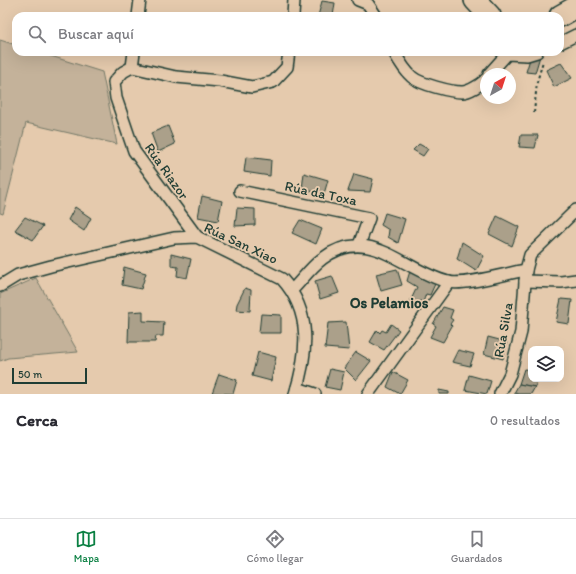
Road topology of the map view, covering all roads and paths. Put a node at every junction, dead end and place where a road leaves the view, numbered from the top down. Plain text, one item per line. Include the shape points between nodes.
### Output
1 (140, 0) edge
2 (294, 0) edge
3 (358, 0) edge
4 (466, 0) edge
5 (475, 0) edge
6 (576, 6) edge
7 (138, 12) edge
8 (293, 12) edge
9 (373, 12) edge
10 (474, 12) edge
11 (486, 12) edge
12 (564, 14) edge
13 (576, 17) edge
14 (564, 24) edge
15 (576, 34) edge
16 (564, 40) edge
17 (134, 56) edge
18 (289, 56) edge
19 (396, 56) edge
20 (506, 56) edge
21 (540, 56) edge
22 (132, 68) junction
23 (495, 68) edge
24 (480, 84) edge
25 (534, 113) dead end
26 (240, 191) dead end
27 (576, 210) edge
28 (197, 237) junction
29 (359, 245) junction
30 (526, 275) junction
31 (576, 280) edge
32 (449, 282) junction
33 (0, 286) edge
34 (292, 290) junction
35 (296, 391) edge
36 (315, 394) edge
37 (368, 394) edge
38 (500, 394) edge

1 - 7 street
2 - 8 street
3 - 9 street via 368,4
4 - 10 highway
5 - 11 highway
6 - 12 highway
13 - 14 highway
15 - 16 street
17 - 22 street
18 - 22 street via 287,67 273,82 252,87 176,77
19 - 24 street via 413,78 429,85 463,92
20 - 23 street
21 - 25 path
22 - 28 street, Rúa Riazor via 123,72 114,82 116,98 134,151
26 - 29 street, Rúa da Toxa via 368,218
27 - 30 street, Rúa Silva via 530,255
28 - 33 street, Rúa San Xiao via 174,238 44,268 18,275
28 - 34 street, Rúa San Xiao via 282,279
29 - 32 street via 372,246 427,274
29 - 34 street via 340,248 321,259
30 - 31 street via 561,282
30 - 32 street via 463,283
30 - 38 street, Rúa Silva via 521,332 510,374
32 - 37 street
34 - 35 street, Rúa San Xiao via 303,313 305,350
35 - 36 street

